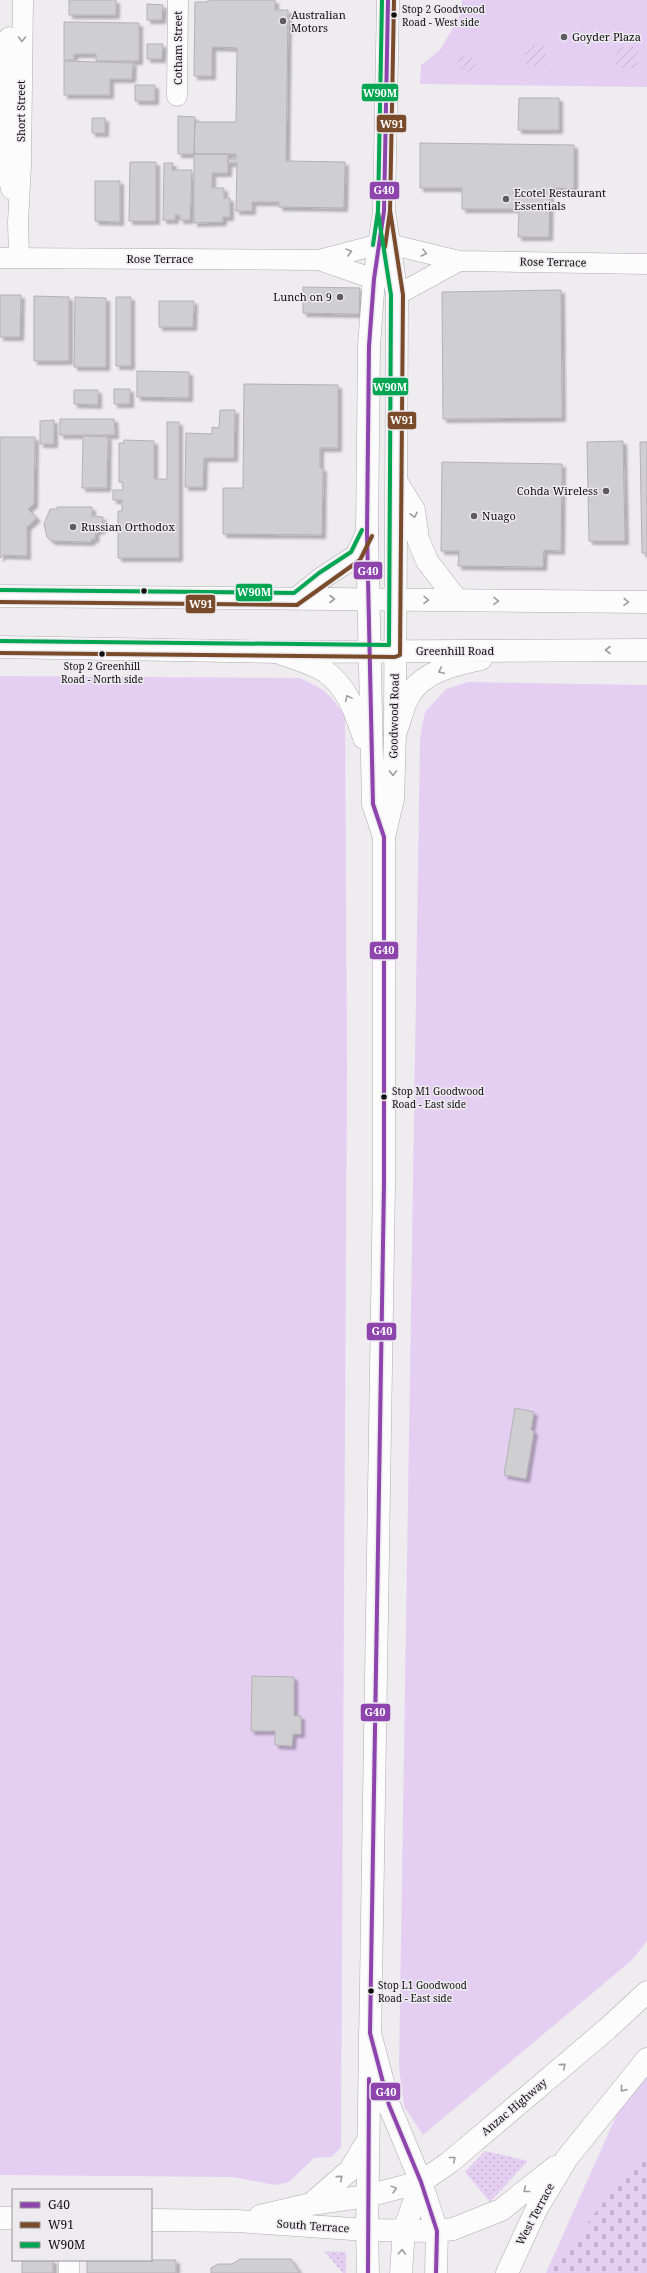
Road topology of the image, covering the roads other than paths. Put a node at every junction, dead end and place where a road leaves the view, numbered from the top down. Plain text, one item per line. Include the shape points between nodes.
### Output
1 (10, 0) edge
2 (23, 0) edge
3 (178, 0) edge
4 (388, 0) edge
5 (177, 96) dead end
6 (18, 222) junction
7 (384, 244) junction
8 (10, 258) edge
9 (319, 260) junction
10 (459, 261) junction
11 (647, 264) edge
12 (374, 279) junction
13 (397, 294) junction
14 (396, 481) junction
15 (367, 533) junction
16 (0, 596) edge
17 (296, 599) junction
18 (368, 600) junction
19 (395, 600) junction
20 (458, 600) junction
21 (647, 602) edge
22 (0, 647) edge
23 (647, 650) edge
24 (369, 651) junction
25 (395, 651) junction
26 (519, 651) junction
27 (277, 652) junction
28 (395, 734) junction
29 (371, 760) junction
30 (384, 837) junction
31 (647, 1992) edge
32 (370, 2033) junction
33 (647, 2058) edge
34 (368, 2140) junction
35 (567, 2158) junction
36 (421, 2182) junction
37 (367, 2196) junction
38 (311, 2204) junction
39 (0, 2218) edge
40 (12, 2218) edge
41 (152, 2220) edge
42 (238, 2221) junction
43 (367, 2230) junction
44 (404, 2230) junction
45 (437, 2231) junction
46 (69, 2261) edge
47 (69, 2273) edge
48 (368, 2273) edge
49 (401, 2273) edge
50 (436, 2273) edge
51 (507, 2273) edge

1 - 6 street, Short Street via 6,134 8,173
2 -> 6 street, Short Street
3 - 5 street, Cotham Street
4 - 7 main road, Goodwood Road
6 - 8 street, Short Street
9 -> 7 street, Rose Terrace
7 -> 10 street, Rose Terrace
7 - 12 main road, Goodwood Road
7 - 13 main road, Goodwood Road
8 - 9 street, Rose Terrace
9 - 12 street, Rose Terrace
10 - 11 street, Rose Terrace
10 - 13 street, Rose Terrace
12 - 15 main road, Goodwood Road via 369,346
13 - 14 main road, Goodwood Road
14 - 19 main road, Goodwood Road
14 -> 20 main road via 414,510 418,539 427,561
15 - 17 main road via 356,556
15 - 18 main road, Goodwood Road
16 - 17 main road
17 -> 18 main road
18 - 19 main road
18 - 24 main road, Goodwood Road
19 -> 20 main road
19 - 25 main road, Goodwood Road
20 -> 21 main road
22 - 27 main road, Greenhill Road
23 -> 26 main road, Greenhill Road
24 - 25 main road, Greenhill Road
24 - 27 main road, Greenhill Road
24 - 29 main road, Goodwood Road
25 - 26 main road, Greenhill Road
25 - 28 main road, Goodwood Road
26 -> 28 main road via 441,670 422,682 410,693
29 -> 27 main road via 355,711 342,686 325,672
28 -> 30 main road, Goodwood Road via 393,799
29 - 30 main road, Goodwood Road via 373,804
30 - 32 main road, Goodwood Road via 384,1184
36 -> 31 main road, Anzac Highway via 450,2162
32 - 34 main road, Goodwood Road
32 - 36 main road, Goodwood Road via 389,2105
33 -> 35 main road
34 - 37 main road, Goodwood Road
38 -> 34 main road via 350,2170
35 -> 45 main road, South Terrace via 501,2210 453,2229
35 - 51 main road, West Terrace via 537,2208
37 -> 36 main road, Anzac Highway
36 - 44 main road
36 - 45 main road
37 - 38 main road, South Terrace
37 - 43 main road, Goodwood Road
38 - 42 main road, South Terrace
39 - 40 main road
41 - 42 main road, South Terrace
42 - 43 main road, South Terrace
43 - 44 main road, South Terrace
43 - 48 main road
44 - 45 main road, South Terrace
49 -> 44 main road
45 - 50 main road
46 - 47 street

